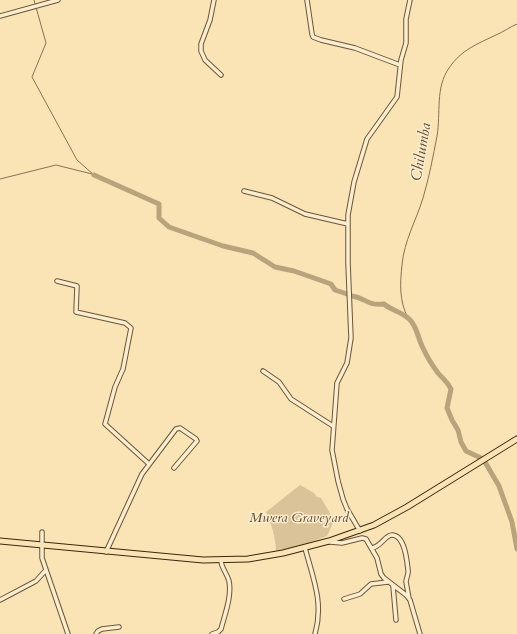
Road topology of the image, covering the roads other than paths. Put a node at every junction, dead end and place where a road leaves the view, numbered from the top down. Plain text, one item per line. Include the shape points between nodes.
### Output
1 (58, 0) edge
2 (214, 0) edge
3 (307, 0) edge
4 (410, 0) edge
5 (0, 16) edge
6 (400, 65) junction
7 (221, 75) dead end
8 (244, 191) dead end
9 (348, 224) junction
10 (57, 282) dead end
11 (263, 371) dead end
12 (333, 426) junction
13 (517, 439) edge
14 (149, 464) junction
15 (174, 468) dead end
16 (360, 531) junction
17 (42, 532) dead end
18 (0, 541) edge
19 (329, 542) junction
20 (41, 546) junction
21 (305, 548) junction
22 (372, 548) junction
23 (106, 552) junction
24 (221, 560) junction
25 (46, 570) junction
26 (388, 582) junction
27 (393, 586) junction
28 (344, 599) dead end
29 (409, 599) junction
30 (0, 600) edge
31 (396, 620) dead end
32 (119, 628) dead end
33 (68, 634) edge
34 (96, 634) edge
35 (212, 634) edge
36 (315, 634) edge
37 (420, 634) edge

1 - 5 street
2 - 7 street via 201,51 205,60
3 - 6 street via 313,37 360,50
4 - 6 street via 406,19 406,42
6 - 9 street via 397,97 366,142 354,182
8 - 9 street via 272,198 305,214
9 - 12 street via 351,338 347,363 337,383
10 - 14 street via 77,286 76,312 125,323 131,328 123,370 105,424
11 - 12 street via 279,382 291,399
12 - 16 street via 332,450 338,481 347,509
13 - 16 highway via 407,508
14 - 15 street via 176,429 180,428 197,441
14 - 23 street via 136,485
16 - 19 highway
17 - 20 street
18 - 20 highway
19 - 21 highway
19 - 22 street via 342,544 364,538
20 - 23 highway
20 - 25 street
21 - 24 highway via 271,556
21 - 36 street via 318,598 319,614
22 - 26 street via 381,574
22 - 29 street via 389,536 398,538 406,552
23 - 24 highway via 186,560
24 - 35 street via 229,582 229,594 221,628
25 - 30 street via 36,582
25 - 33 street
26 - 27 street
26 - 28 street via 372,584 360,594
27 - 29 street
27 - 31 street
29 - 37 street
32 - 34 street via 98,630

